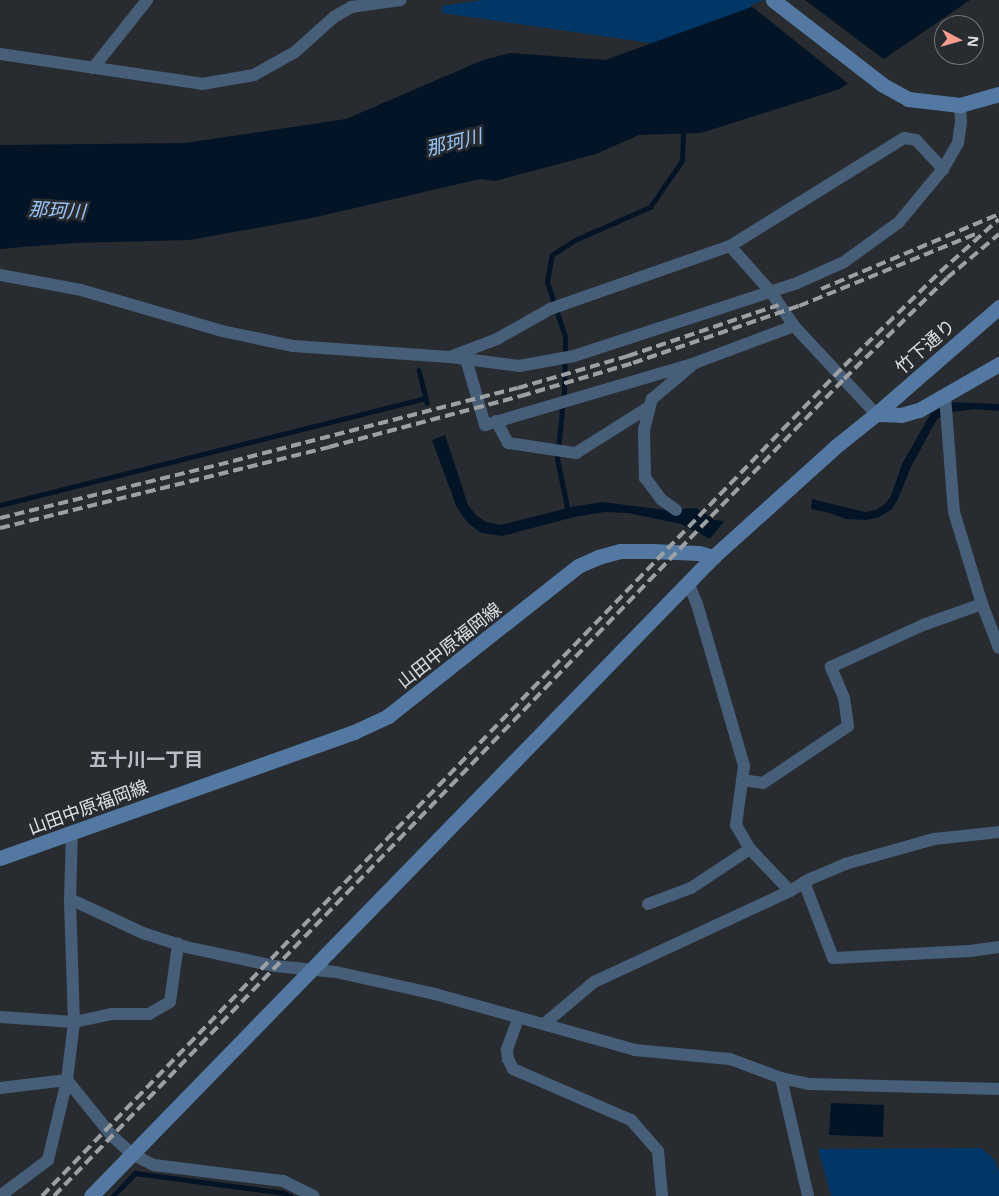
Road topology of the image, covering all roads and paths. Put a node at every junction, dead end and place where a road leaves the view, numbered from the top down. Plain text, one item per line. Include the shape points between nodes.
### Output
1 (147, 0) edge
2 (400, 0) edge
3 (773, 0) edge
4 (0, 54) edge
5 (93, 68) junction
6 (999, 94) edge
7 (960, 105) junction
8 (943, 170) junction
9 (730, 246) junction
10 (0, 275) edge
11 (771, 292) junction
12 (999, 307) edge
13 (794, 326) junction
14 (450, 357) junction
15 (466, 359) junction
16 (695, 363) junction
17 (999, 364) edge
18 (945, 401) junction
19 (649, 406) junction
20 (876, 414) junction
21 (496, 421) junction
22 (676, 510) dead end
23 (713, 557) junction
24 (688, 582) junction
25 (982, 604) junction
26 (999, 648) edge
27 (742, 780) junction
28 (999, 832) edge
29 (72, 833) junction
30 (750, 849) junction
31 (0, 858) edge
32 (804, 882) junction
33 (790, 891) junction
34 (70, 899) junction
35 (648, 904) dead end
36 (178, 944) junction
37 (999, 947) edge
38 (311, 969) junction
39 (0, 1017) edge
40 (518, 1019) junction
41 (74, 1022) junction
42 (544, 1024) junction
43 (781, 1078) junction
44 (67, 1080) junction
45 (0, 1088) edge
46 (999, 1089) edge
47 (132, 1154) junction
48 (0, 1196) edge
49 (91, 1196) edge
50 (314, 1196) edge
51 (662, 1196) edge
52 (808, 1196) edge

1 - 5 street
2 - 5 street via 351,7 334,17 295,52 254,74 202,84
3 - 7 main road via 882,85 908,99
4 - 5 street
6 - 7 main road
7 - 8 street via 958,143
8 - 9 street via 916,140 904,138
8 - 11 street via 899,222 844,262
9 - 11 street
9 - 14 street via 550,309 496,338
10 - 14 street via 80,290 222,331 293,346
11 - 13 street
11 - 15 street via 574,356 519,366
12 - 20 main road, 竹下通り
13 - 16 street
13 - 20 street
14 - 15 street
15 - 21 street via 485,425
16 - 19 street via 652,399
16 - 21 street
17 - 18 main road
18 - 20 main road via 900,415
18 - 25 street via 954,512
19 - 21 street via 576,452 508,443
19 - 22 street via 644,430 645,478
20 - 23 main road
23 - 24 main road
23 - 29 main road, 山田中原福岡線 via 699,553 620,551 598,557 578,566 388,716 354,732
24 - 27 street via 744,766
24 - 38 main road
25 - 26 street
25 - 27 street via 923,625 831,667 844,698 848,726 763,783
27 - 30 street via 736,824
28 - 32 street via 934,839 845,864
29 - 31 main road, 山田中原福岡線
29 - 34 street
30 - 33 street
30 - 35 street via 691,888
32 - 33 street
32 - 37 street via 833,958 970,952
33 - 42 street via 594,982
34 - 36 street via 143,933
34 - 41 street
36 - 38 street via 275,966
36 - 41 street via 170,1002 164,1008 149,1014 111,1014
38 - 40 street via 435,994
38 - 47 main road
39 - 41 street
40 - 42 street
40 - 51 street via 507,1050 513,1069 631,1120 658,1151
41 - 44 street
42 - 43 street via 635,1050 730,1059
43 - 46 street via 809,1084
43 - 52 street
44 - 45 street
44 - 47 street via 106,1129
44 - 48 street via 48,1160
47 - 49 main road
47 - 50 street via 154,1165 283,1182

